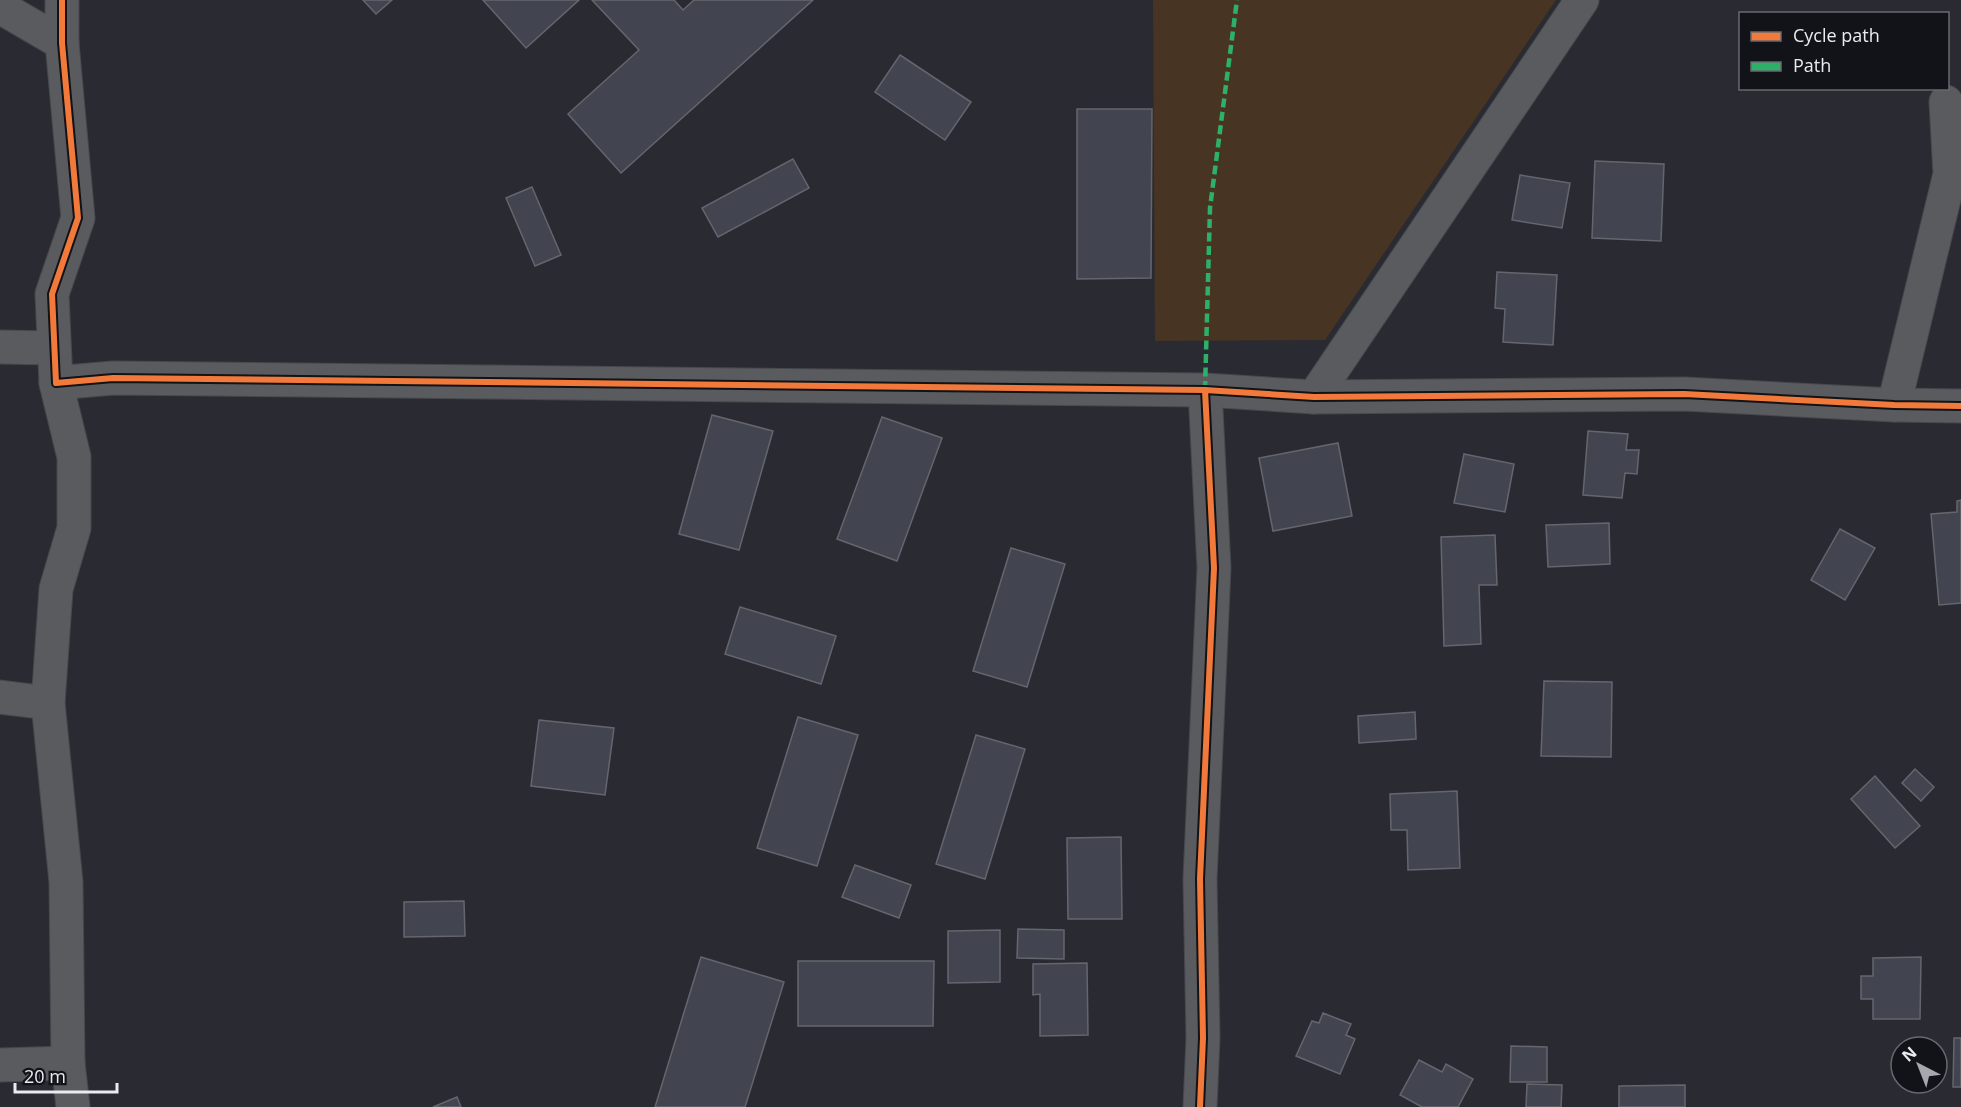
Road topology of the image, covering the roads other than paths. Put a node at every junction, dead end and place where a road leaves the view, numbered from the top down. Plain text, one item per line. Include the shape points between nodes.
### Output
1 (62, 0) edge
2 (1581, 0) edge
3 (0, 7) edge
4 (62, 43) junction
5 (1946, 102) dead end
6 (0, 347) edge
7 (54, 348) junction
8 (56, 383) junction
9 (1205, 390) junction
10 (1314, 397) junction
11 (1894, 405) junction
12 (1961, 406) edge
13 (0, 697) edge
14 (48, 703) junction
15 (68, 1063) junction
16 (0, 1065) edge
17 (73, 1107) edge
18 (1200, 1107) edge

1 - 4 street
2 - 10 street
3 - 4 street
4 - 7 street via 78,218 52,294
5 - 11 street via 1950,174
6 - 7 street
7 - 8 street
8 - 9 street via 113,378
8 - 14 street via 74,457 74,528 56,589
9 - 10 street
9 - 18 street via 1214,568 1200,879
10 - 11 street via 1684,393
11 - 12 street
13 - 14 street
14 - 15 street via 66,882
15 - 16 street
15 - 17 street

